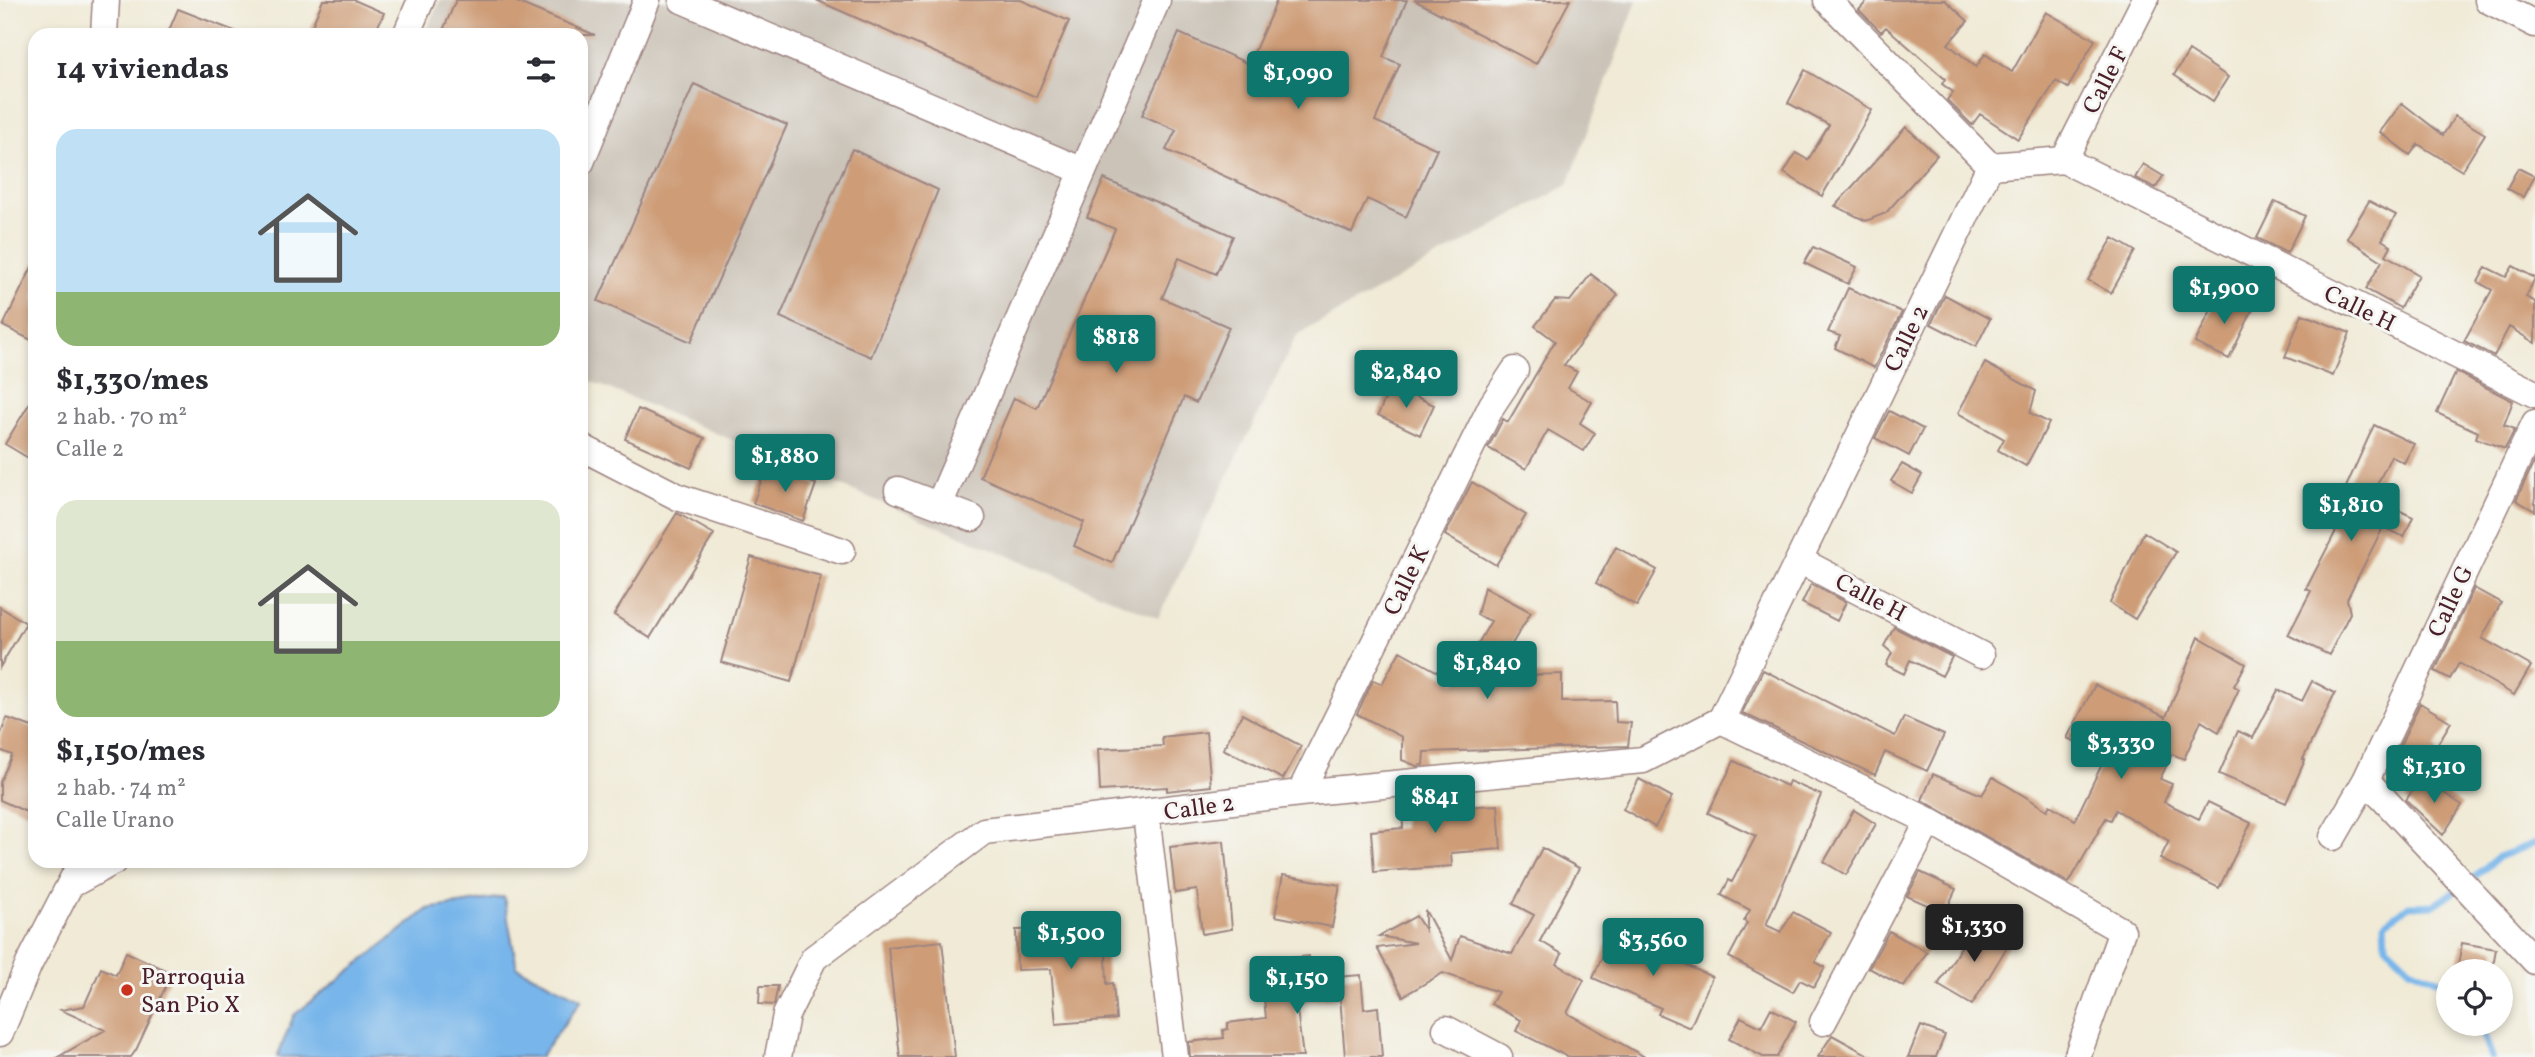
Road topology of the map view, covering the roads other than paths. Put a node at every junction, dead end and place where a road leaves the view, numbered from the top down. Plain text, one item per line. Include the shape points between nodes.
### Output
1 (106, 0) edge
2 (421, 0) edge
3 (647, 0) edge
4 (682, 0) edge
5 (1157, 0) edge
6 (1827, 0) edge
7 (2146, 0) edge
8 (2488, 0) edge
9 (2535, 24) edge
10 (104, 28) edge
11 (409, 28) edge
12 (588, 145) edge
13 (2064, 160) junction
14 (1990, 166) junction
15 (1083, 171) junction
16 (1515, 370) dead end
17 (2535, 394) edge
18 (2535, 423) edge
19 (588, 451) edge
20 (898, 490) dead end
21 (940, 505) junction
22 (972, 518) dead end
23 (842, 551) dead end
24 (1799, 559) junction
25 (1981, 655) dead end
26 (1721, 720) junction
27 (2366, 779) junction
28 (1300, 793) junction
29 (1146, 814) junction
30 (1929, 821) junction
31 (2333, 837) dead end
32 (78, 868) edge
33 (101, 868) edge
34 (70, 884) junction
35 (2535, 961) edge
36 (1822, 1022) dead end
37 (1446, 1029) dead end
38 (0, 1033) edge
39 (778, 1057) edge
40 (1175, 1057) edge
41 (1499, 1057) edge
42 (2077, 1057) edge

1 - 10 street
2 - 11 street
3 - 12 street
4 - 15 street
5 - 15 street
6 - 14 street
7 - 13 street, Calle F
8 - 9 street
13 - 14 street
13 - 17 street, Calle H
14 - 24 street, Calle 2
15 - 21 street
16 - 28 street, Calle K via 1486,415
18 - 27 street, Calle G
19 - 23 street via 678,497
20 - 21 street
21 - 22 street
24 - 25 street, Calle H
24 - 26 street, Calle 2
26 - 28 street, Calle 2 via 1643,760
26 - 30 street
27 - 31 street, Calle G
27 - 35 street
28 - 29 street, Calle 2
29 - 39 street, Calle 2 via 984,831 814,958 786,1015
29 - 40 street
30 - 36 street
30 - 42 street via 2122,931
32 - 34 street
33 - 34 street
34 - 38 street
37 - 41 street

